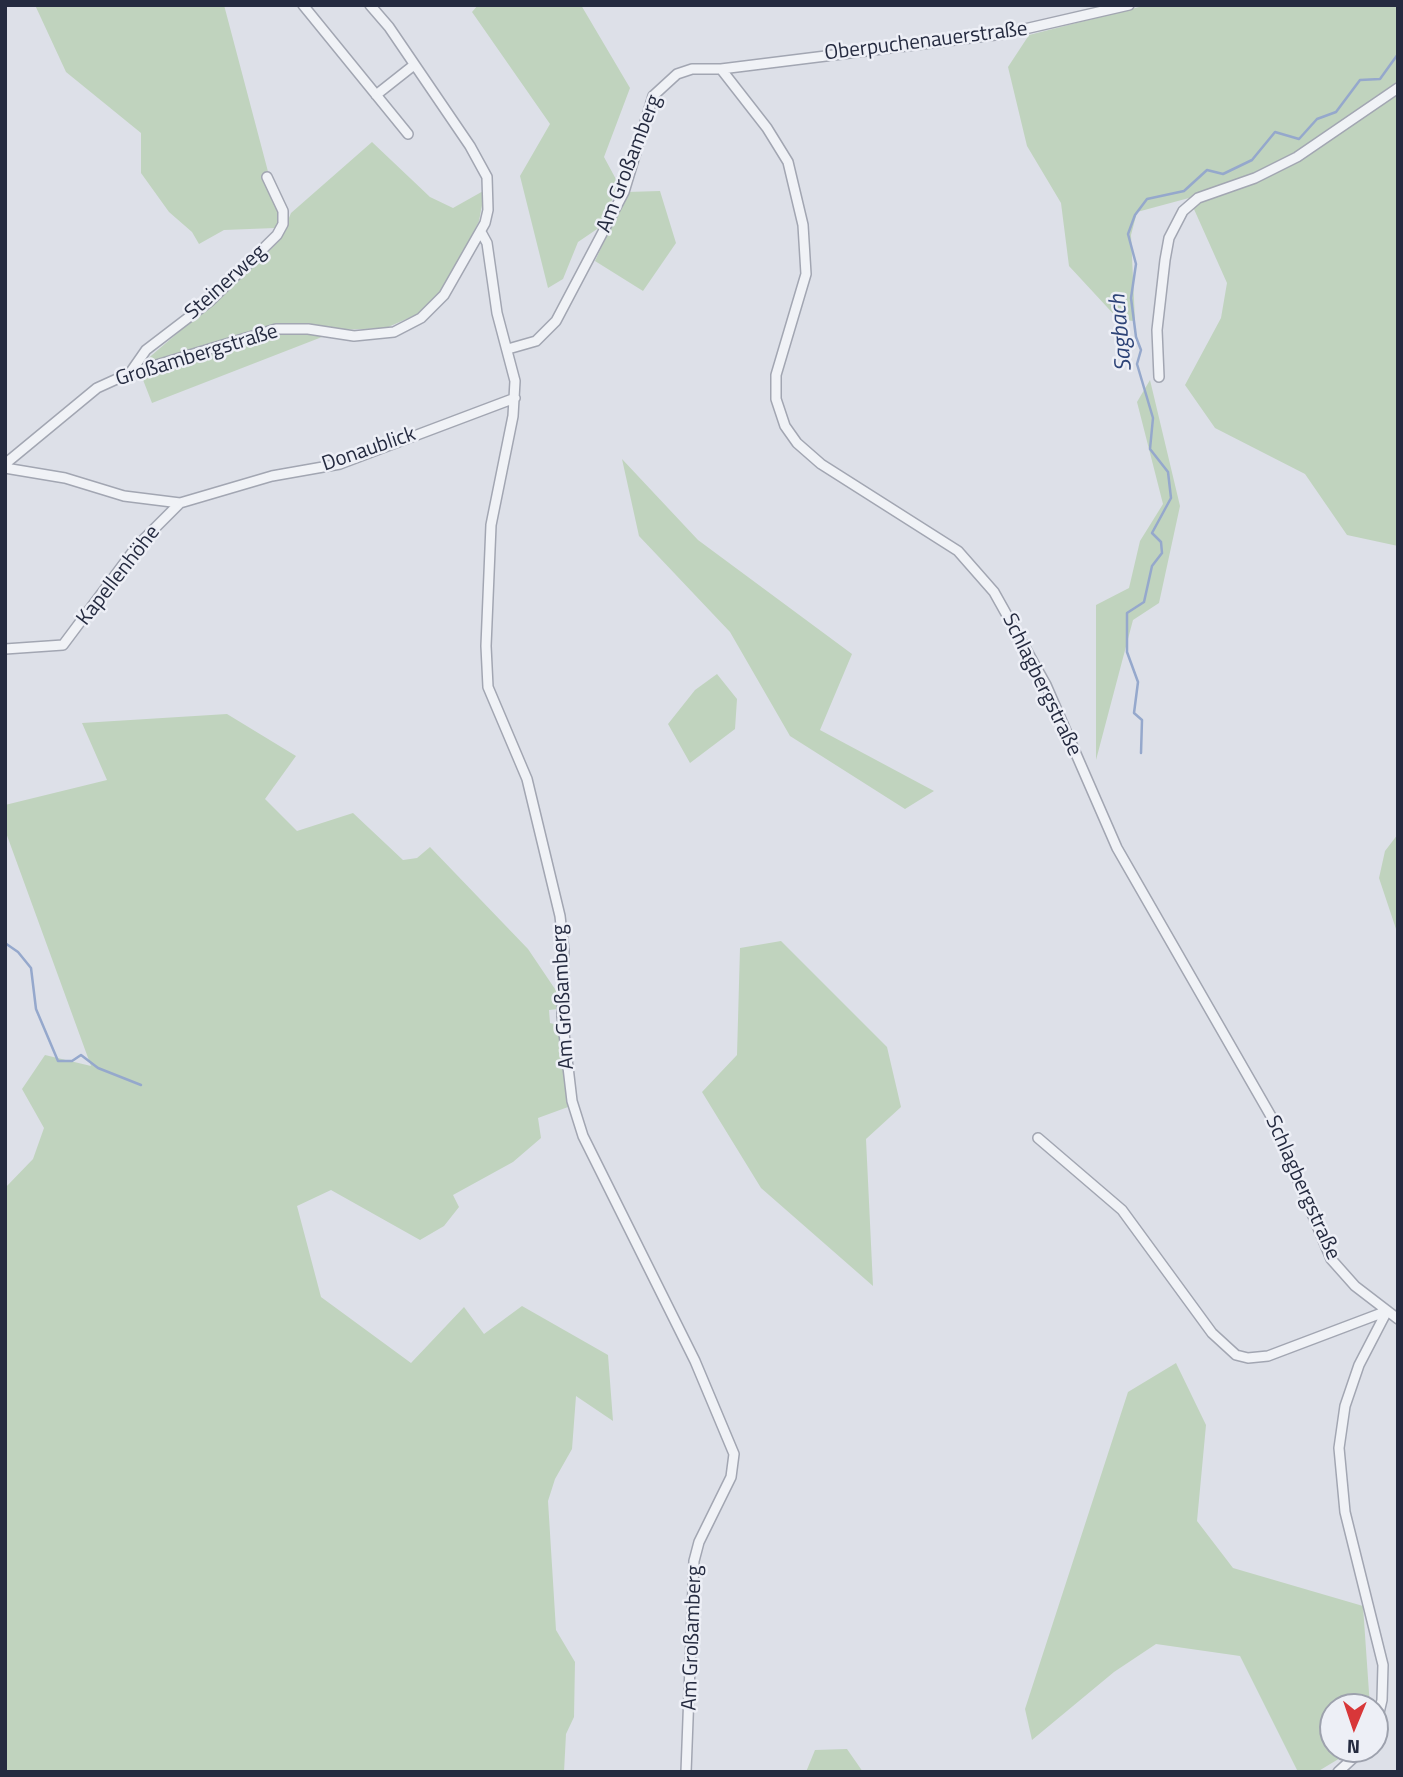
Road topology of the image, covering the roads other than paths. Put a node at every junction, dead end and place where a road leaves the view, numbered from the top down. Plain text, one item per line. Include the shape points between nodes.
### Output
1 (303, 5) edge
2 (370, 5) edge
3 (1129, 5) edge
4 (414, 65) junction
5 (721, 69) junction
6 (1398, 88) edge
7 (376, 95) junction
8 (408, 134) dead end
9 (267, 177) dead end
10 (481, 232) junction
11 (508, 349) junction
12 (130, 373) junction
13 (1159, 377) dead end
14 (515, 398) junction
15 (5, 466) edge
16 (180, 503) junction
17 (5, 649) edge
18 (1038, 1138) dead end
19 (1387, 1311) junction
20 (1398, 1319) edge
21 (1382, 1693) edge
22 (686, 1772) edge

1 - 7 street
2 - 4 street, Großambergstraße
3 - 5 street, Oberpuchenauerstraße via 1003,34
4 - 7 street
4 - 10 street, Großambergstraße via 487,177 488,209
5 - 11 street, Am Großamberg via 677,74 653,96 624,192 572,295 547,333
5 - 19 street, Schlagbergstraße via 788,162 803,225 806,274 775,383 785,426 821,464 958,551 994,592 1046,685 1117,848 1272,1118 1324,1245 1347,1279
6 - 13 street via 1297,157 1198,198 1178,218 1167,248 1158,317
7 - 8 street
9 - 12 street, Steinerweg via 283,211 277,235 210,302 146,349
10 - 11 street, Am Großamberg
10 - 12 street, Großambergstraße via 435,306 410,326 354,336 276,329
11 - 14 street, Am Großamberg
12 - 15 street, Großambergstraße via 97,388
14 - 16 street, Donaublick via 340,464 272,476
14 - 22 street, Am Großamberg via 491,525 488,687 527,779 560,916 565,951 563,1023 576,1120 734,1454 726,1488 699,1542 693,1571
15 - 16 street, Kapellenhöhe via 124,496
16 - 17 street, Kapellenhöhe via 137,546 64,645
18 - 19 street via 1122,1210 1212,1333 1236,1355 1268,1356
19 - 20 street, Schlagbergstraße
19 - 21 street via 1368,1342 1352,1385 1339,1448 1345,1512 1383,1665

